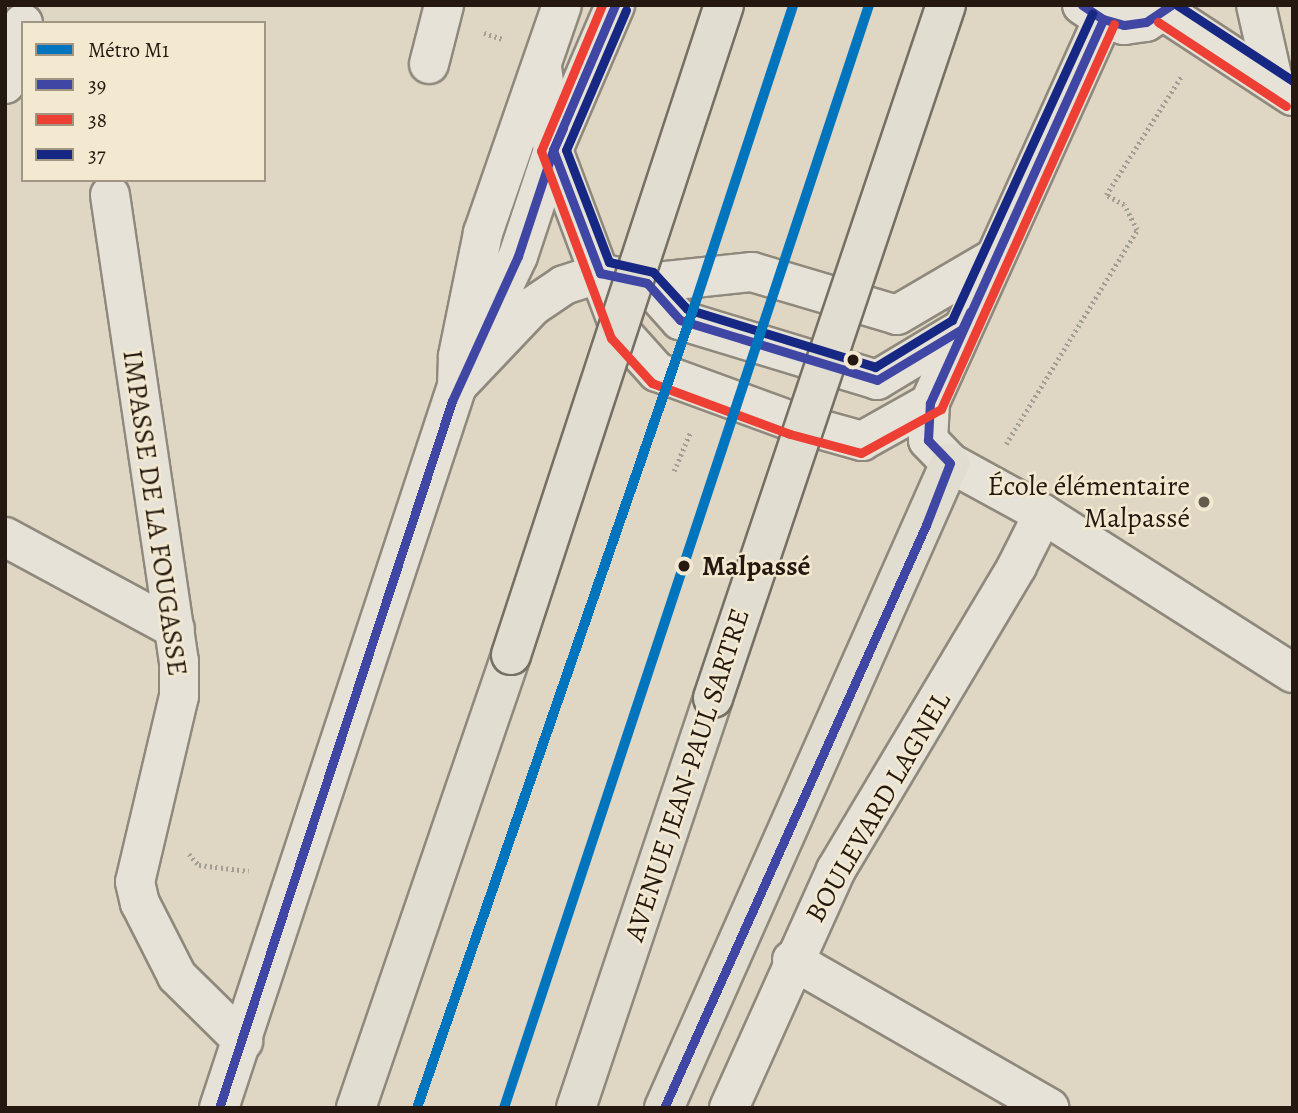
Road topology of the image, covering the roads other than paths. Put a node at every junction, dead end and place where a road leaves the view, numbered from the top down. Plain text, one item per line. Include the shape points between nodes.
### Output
1 (444, 5) edge
2 (562, 5) edge
3 (615, 5) edge
4 (724, 5) edge
5 (946, 5) edge
6 (1256, 5) edge
7 (1168, 8) edge
8 (1093, 12) edge
9 (21, 40) edge
10 (541, 58) junction
11 (429, 64) dead end
12 (5, 84) edge
13 (1283, 88) edge
14 (553, 150) junction
15 (110, 195) dead end
16 (994, 257) junction
17 (600, 272) junction
18 (647, 283) junction
19 (962, 329) junction
20 (457, 386) junction
21 (930, 403) junction
22 (967, 472) junction
23 (1042, 514) junction
24 (5, 537) edge
25 (175, 629) junction
26 (1293, 673) edge
27 (792, 960) junction
28 (243, 1041) junction
29 (219, 1108) edge
30 (356, 1108) edge
31 (576, 1108) edge
32 (663, 1108) edge
33 (729, 1108) edge
34 (1049, 1108) edge

1 - 11 street
2 - 10 street
3 - 14 street
4 - 30 highway, bridge
5 - 31 highway, AVENUE JEAN-PAUL SARTRE, bridge
6 - 13 street
7 - 8 street via 1146,22 1124,25
7 - 13 street via 1204,40
8 - 16 street
9 - 12 street via 19,56
10 - 14 street
10 - 20 street via 483,233 458,356
14 - 17 street
14 - 20 street via 518,256
15 - 25 street, IMPASSE DE LA FOUGASSE
16 - 18 street via 897,315 752,272
16 - 19 street
17 - 18 street
17 - 20 street via 564,285 533,306
17 - 21 street via 621,332 657,372 794,422 863,441
18 - 19 street via 680,320 877,380
19 - 21 street
20 - 28 street
21 - 22 street via 928,440
22 - 23 street
22 - 32 highway
23 - 26 street
23 - 27 street, BOULEVARD LAGNEL via 1017,566 836,870
24 - 25 street
25 - 28 street, IMPASSE DE LA FOUGASSE via 179,696 135,882 140,904 177,976
27 - 33 street, BOULEVARD LAGNEL
27 - 34 street
28 - 29 street

